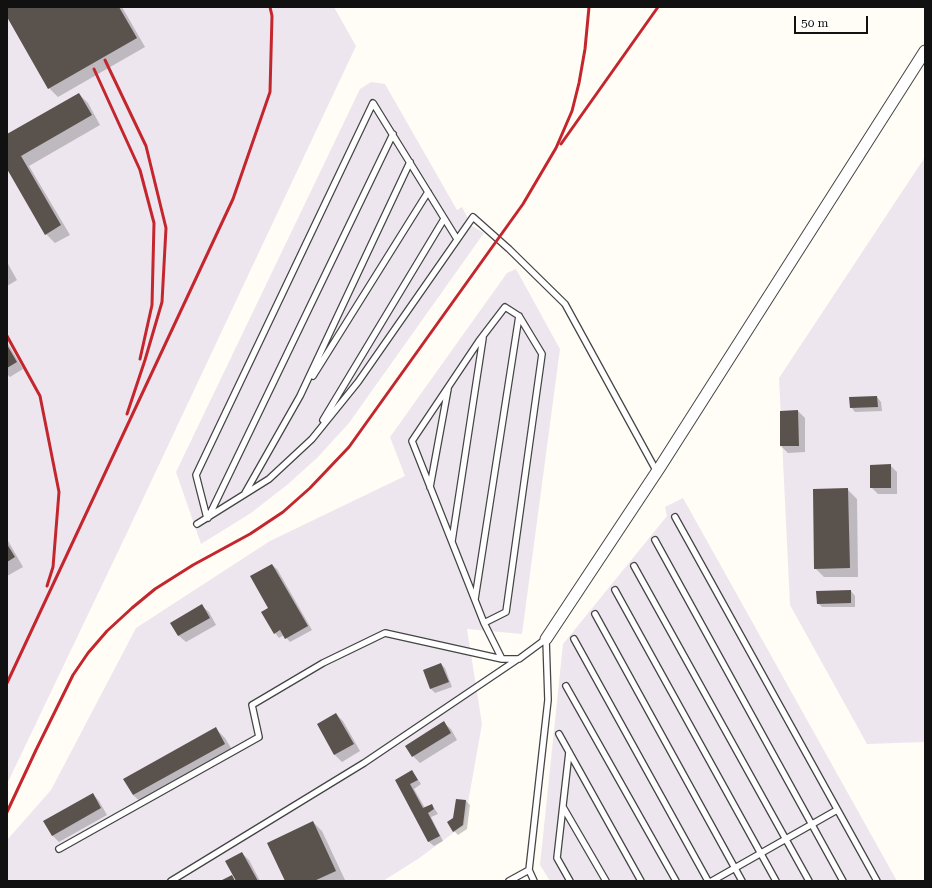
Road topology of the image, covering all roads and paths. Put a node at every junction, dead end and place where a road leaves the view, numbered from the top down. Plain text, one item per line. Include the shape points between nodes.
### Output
1 (925, 51) edge
2 (393, 134) junction
3 (410, 162) junction
4 (428, 192) junction
5 (444, 219) junction
6 (457, 239) junction
7 (519, 316) junction
8 (484, 335) junction
9 (449, 387) junction
10 (300, 396) junction
11 (312, 439) junction
12 (657, 472) junction
13 (430, 487) junction
14 (244, 495) junction
15 (675, 517) dead end
16 (207, 518) junction
17 (197, 524) dead end
18 (656, 540) dead end
19 (452, 542) junction
20 (634, 566) dead end
21 (615, 590) dead end
22 (475, 599) junction
23 (595, 614) dead end
24 (484, 623) junction
25 (574, 639) dead end
26 (546, 640) junction
27 (502, 659) junction
28 (519, 659) junction
29 (566, 686) dead end
30 (560, 734) dead end
31 (569, 752) junction
32 (563, 807) junction
33 (837, 810) junction
34 (811, 824) junction
35 (786, 839) junction
36 (59, 849) dead end
37 (761, 853) junction
38 (735, 868) junction
39 (529, 870) junction
40 (171, 881) edge
41 (509, 881) edge
42 (534, 881) edge
43 (570, 881) edge
44 (606, 881) edge
45 (641, 881) edge
46 (676, 881) edge
47 (708, 881) edge
48 (712, 881) edge
49 (742, 881) edge
50 (776, 881) edge
51 (809, 881) edge
52 (842, 881) edge
53 (877, 881) edge

1 - 12 street
2 - 3 lane
2 - 16 lane
2 - 16 lane via 373,103 196,476
3 - 4 lane
3 - 10 lane
4 - 5 lane
4 - 10 lane
5 - 6 lane
5 - 11 lane
6 - 11 lane via 358,382
6 - 12 lane via 472,217 509,249 564,304
7 - 8 lane via 505,307
7 - 22 lane
7 - 24 lane via 542,354 506,612
8 - 9 lane
8 - 19 lane
9 - 13 lane
9 - 13 lane via 412,441
10 - 14 lane
11 - 14 lane via 269,479
12 - 26 street
13 - 19 lane
14 - 16 lane
15 - 33 lane
16 - 17 lane
18 - 34 lane
19 - 22 lane
20 - 35 lane
21 - 37 lane
22 - 24 lane
23 - 38 lane
24 - 27 lane
25 - 47 lane
26 - 28 lane
26 - 39 lane via 548,700
27 - 28 lane
27 - 36 lane via 385,633 323,663 252,705 259,737
28 - 40 lane via 364,763
29 - 46 lane
30 - 31 lane
31 - 32 lane
31 - 45 lane
32 - 43 lane via 557,858
32 - 44 lane
33 - 34 lane
33 - 53 lane
34 - 35 lane
34 - 52 lane
35 - 37 lane
35 - 51 lane
37 - 38 lane
37 - 50 lane
38 - 48 lane
38 - 49 lane
39 - 41 lane
39 - 42 lane

